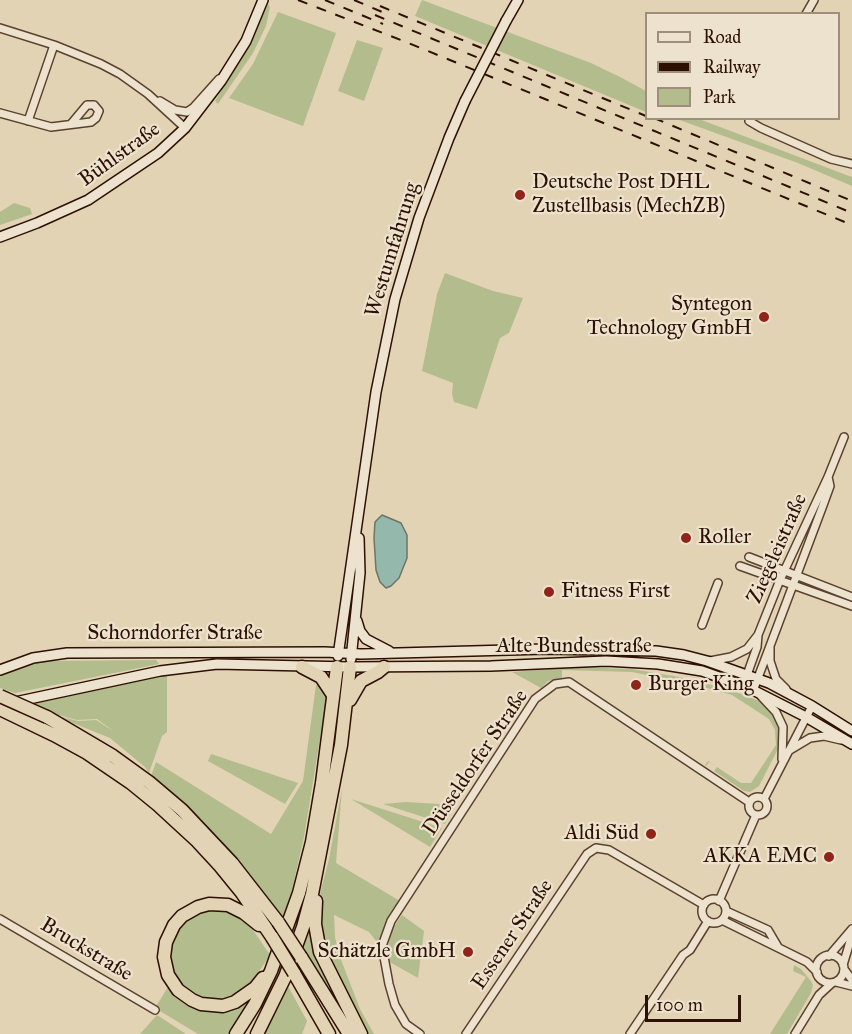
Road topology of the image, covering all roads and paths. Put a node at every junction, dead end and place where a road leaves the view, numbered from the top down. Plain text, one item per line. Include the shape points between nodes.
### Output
1 (263, 0) edge
2 (518, 0) edge
3 (0, 28) edge
4 (54, 45) junction
5 (224, 77) junction
6 (148, 94) junction
7 (0, 113) edge
8 (749, 120) edge
9 (28, 121) junction
10 (71, 124) dead end
11 (184, 128) junction
12 (852, 164) edge
13 (0, 237) edge
14 (844, 437) dead end
15 (828, 477) junction
16 (358, 527) junction
17 (748, 557) dead end
18 (800, 564) junction
19 (740, 566) dead end
20 (785, 572) junction
21 (796, 576) junction
22 (780, 580) junction
23 (718, 584) dead end
24 (815, 584) junction
25 (792, 585) junction
26 (810, 591) junction
27 (788, 597) junction
28 (852, 597) edge
29 (852, 606) edge
30 (356, 618) junction
31 (702, 625) dead end
32 (758, 635) junction
33 (770, 644) junction
34 (339, 652) junction
35 (352, 653) junction
36 (394, 653) junction
37 (707, 662) junction
38 (302, 667) junction
39 (337, 667) junction
40 (350, 667) junction
41 (384, 667) junction
42 (0, 670) edge
43 (752, 677) junction
44 (743, 686) junction
45 (756, 693) junction
46 (789, 694) junction
47 (333, 695) junction
48 (0, 696) edge
49 (346, 703) junction
50 (0, 704) edge
51 (812, 706) junction
52 (0, 709) edge
53 (806, 717) junction
54 (852, 731) edge
55 (849, 743) edge
56 (788, 752) junction
57 (782, 761) junction
58 (764, 799) junction
59 (749, 802) junction
60 (756, 815) junction
61 (315, 879) junction
62 (719, 901) junction
63 (704, 905) junction
64 (726, 911) junction
65 (0, 918) edge
66 (722, 920) junction
67 (708, 921) junction
68 (852, 929) edge
69 (270, 933) junction
70 (852, 935) edge
71 (778, 947) junction
72 (829, 956) junction
73 (821, 959) junction
74 (807, 962) junction
75 (843, 967) junction
76 (271, 971) junction
77 (818, 974) junction
78 (852, 980) edge
79 (834, 982) junction
80 (852, 986) edge
81 (819, 995) junction
82 (155, 1010) dead end
83 (236, 1034) edge
84 (257, 1034) edge
85 (329, 1034) edge
86 (349, 1034) edge
87 (361, 1034) edge
88 (420, 1034) edge
89 (466, 1034) edge
90 (630, 1034) edge
91 (795, 1034) edge

1 - 5 main road, Bühlstraße via 246,41
2 - 16 main road, Westumfahrung, bridge via 465,101 422,209 395,299 376,392
3 - 4 street
4 - 6 street via 102,64
4 - 9 street
5 - 6 street via 216,80 187,112 175,110
5 - 11 main road, Bühlstraße
6 - 11 street
7 - 9 street
8 - 12 street via 831,159
9 - 10 street via 51,127
11 - 13 main road, Bühlstraße via 149,161 94,197
14 - 15 street, Ziegeleistraße
15 - 18 street, Ziegeleistraße via 830,486
15 - 20 street, Ziegeleistraße
16 - 30 main road, Westumfahrung via 360,573
16 - 34 main road, Westumfahrung
17 - 20 street
18 - 21 street, Ziegeleistraße
18 - 24 street via 803,575
19 - 22 street
20 - 21 street
20 - 22 street, Ziegeleistraße
21 - 24 street
21 - 25 street, Ziegeleistraße
22 - 25 street
22 - 32 street, Ziegeleistraße
23 - 31 street
24 - 28 street
25 - 26 street
25 - 27 street, Ziegeleistraße
26 - 27 street, Ziegeleistraße
26 - 29 street
27 - 33 street, Ziegeleistraße
30 - 35 main road, Westumfahrung
30 - 36 main road via 366,639
32 - 37 street, Ziegeleistraße via 747,649
32 - 43 street, Ziegeleistraße
33 - 43 street, Ziegeleistraße
33 - 46 street, Ziegeleistraße via 776,680
34 - 35 main road, Schorndorfer Straße
34 - 39 main road, Westumfahrung
34 - 42 main road, Schorndorfer Straße via 60,653
35 - 36 main road, Alte Bundesstraße
35 - 40 main road, Westumfahrung
36 - 37 main road, Alte Bundesstraße via 618,649 684,655
37 - 43 main road, Alte Bundesstraße
38 - 39 main road, Schorndorfer Straße
38 - 47 highway via 321,677
38 - 50 main road, Schorndorfer Straße via 186,667
39 - 40 main road, Schorndorfer Straße
39 - 47 highway
40 - 41 main road, Alte Bundesstraße
40 - 49 highway
41 - 44 main road, Alte Bundesstraße via 606,661 702,671
41 - 49 highway via 361,681
43 - 44 street, Ziegeleistraße
43 - 45 street, Ziegeleistraße
43 - 46 main road, Alte Bundesstraße
44 - 45 main road, Alte Bundesstraße
45 - 53 main road, Alte Bundesstraße
45 - 57 street via 776,712 783,727
46 - 51 main road, Alte Bundesstraße
47 - 76 highway via 308,860 295,909
48 - 86 highway, bridge via 47,717 113,756 182,810 232,863 278,922
49 - 61 highway
51 - 53 street
51 - 54 main road, Alte Bundesstraße
52 - 69 highway via 102,763 164,811 220,866
53 - 55 main road, Alte Bundesstraße
53 - 56 street
55 - 56 street via 824,736 810,738
56 - 57 street
57 - 58 street
58 - 59 street via 758,797
58 - 60 street via 765,811
59 - 60 street via 750,811
59 - 88 street, Düsseldorfer Straße via 569,682 555,684 535,699 391,921 382,946 389,984 406,1024
60 - 62 street
61 - 84 highway via 291,962
61 - 87 highway via 315,924 320,952
62 - 63 street
62 - 64 street
63 - 67 street
63 - 89 street, Essener Straße via 609,850 596,848 587,854
64 - 66 street
64 - 71 street via 768,930
65 - 82 street, Bruckstraße
66 - 67 street
66 - 71 street
67 - 90 street
68 - 72 street
69 - 76 highway via 228,905 209,904 182,916 174,925 164,957 168,975 178,990 201,1004 223,1006 236,1002
69 - 85 highway, bridge
70 - 75 street
71 - 74 street
72 - 73 street
72 - 75 street via 837,957
73 - 74 street
73 - 77 street
74 - 77 street
75 - 78 street
75 - 79 street via 841,977
76 - 83 highway
77 - 79 street via 825,982
77 - 81 street
79 - 80 street
79 - 81 street
81 - 91 street

